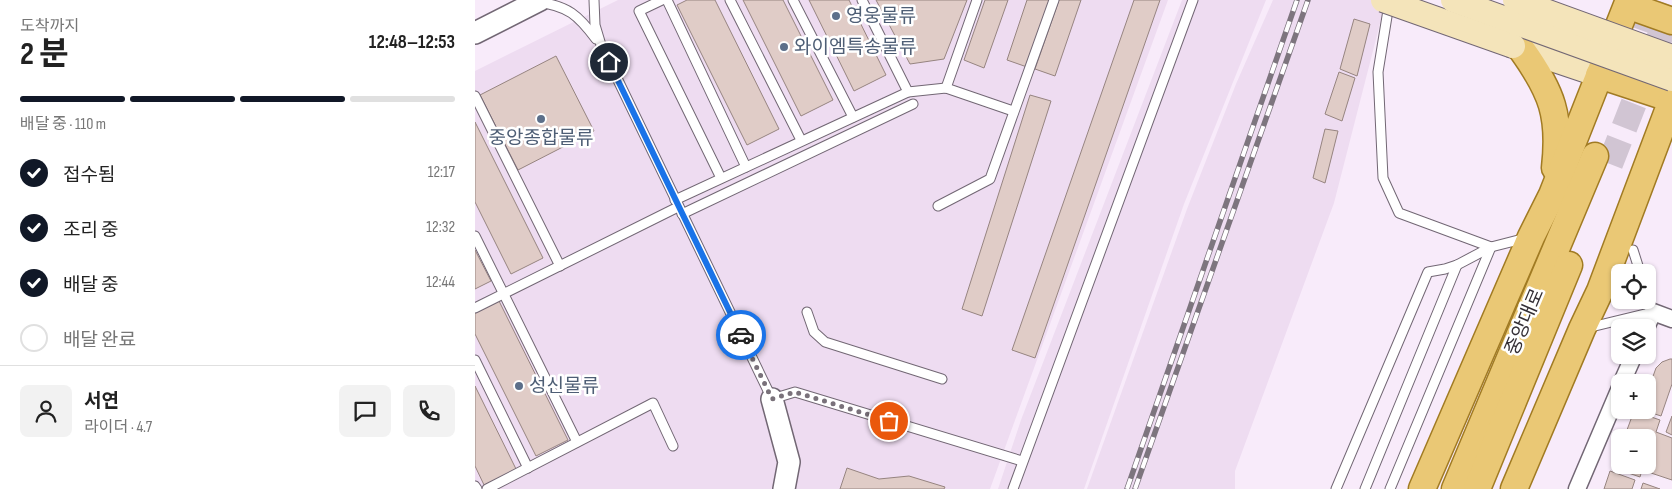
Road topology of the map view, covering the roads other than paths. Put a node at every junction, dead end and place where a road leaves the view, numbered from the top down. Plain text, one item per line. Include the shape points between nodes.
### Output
1 (594, 0) edge
2 (662, 0) edge
3 (667, 0) edge
4 (730, 0) edge
5 (793, 0) edge
6 (862, 0) edge
7 (977, 0) edge
8 (1054, 0) edge
9 (1193, 0) edge
10 (1383, 0) edge
11 (1390, 0) edge
12 (1453, 0) edge
13 (1515, 0) edge
14 (539, 1) edge
15 (1624, 2) edge
16 (1672, 21) edge
17 (475, 33) edge
18 (601, 45) junction
19 (1517, 48) junction
20 (1672, 57) edge
21 (1599, 75) junction
22 (1672, 79) edge
23 (946, 88) junction
24 (908, 92) junction
25 (475, 96) edge
26 (1672, 99) edge
27 (883, 103) junction
28 (1013, 111) junction
29 (889, 116) junction
30 (853, 117) junction
31 (801, 140) junction
32 (1672, 153) edge
33 (746, 167) junction
34 (721, 178) junction
35 (1552, 195) junction
36 (938, 206) dead end
37 (679, 207) junction
38 (475, 236) edge
39 (1531, 237) junction
40 (1491, 246) junction
41 (1637, 261) edge
42 (1457, 265) junction
43 (560, 266) junction
44 (1599, 292) junction
45 (504, 294) junction
46 (475, 308) edge
47 (1652, 309) edge
48 (807, 312) dead end
49 (1653, 312) junction
50 (1650, 319) edge
51 (1672, 319) edge
52 (1581, 329) junction
53 (475, 360) edge
54 (942, 379) dead end
55 (772, 399) junction
56 (1611, 409) edge
57 (577, 442) junction
58 (673, 446) dead end
59 (1022, 461) junction
60 (528, 468) junction
61 (487, 489) edge
62 (784, 489) edge
63 (1013, 489) edge
64 (1336, 489) edge
65 (1365, 489) edge
66 (1390, 489) edge
67 (1422, 489) edge
68 (1455, 489) edge
69 (1477, 489) edge
70 (1514, 489) edge
71 (1577, 489) edge

1 - 18 lane via 595,26
2 - 34 lane via 639,11
3 - 33 lane
4 - 31 lane
5 - 30 lane
6 - 24 lane
7 - 23 lane
8 - 28 lane
9 - 59 lane
10 - 19 main road, bridge
11 - 40 lane via 1378,72 1383,178 1399,213
12 - 22 main road, bridge
13 - 20 main road, bridge
14 - 17 street
14 - 18 lane via 557,4 572,14 585,24
15 - 16 main road
15 - 21 main road
18 - 37 lane
19 - 21 main road
19 - 35 main road via 1538,74 1553,103 1558,143
21 - 26 main road
21 - 35 main road
23 - 24 lane
23 - 28 lane
24 - 27 lane
25 - 43 lane
26 - 44 main road
27 - 29 lane
27 - 29 lane via 913,104
27 - 30 lane
28 - 36 lane via 990,179
29 - 37 lane
30 - 31 lane
31 - 33 lane
32 - 41 main road via 1660,174
33 - 34 lane
34 - 37 lane
35 - 39 main road
37 - 43 lane
37 - 55 lane
38 - 45 lane
39 - 40 lane
39 - 67 main road
40 - 42 lane
40 - 66 lane
41 - 44 main road
42 - 64 lane via 1428,272
42 - 65 lane
43 - 45 lane
44 - 52 main road
45 - 46 lane
45 - 57 lane
47 - 49 lane
48 - 54 lane via 814,332 825,342
49 - 50 street
49 - 51 street
49 - 52 lane
52 - 70 main road
53 - 60 lane
55 - 59 lane via 795,392
55 - 62 street via 789,462
56 - 71 street
57 - 58 lane via 653,403
57 - 60 lane
59 - 63 lane
60 - 61 lane
68 - 69 main road, 중앙대로 via 1602,160

